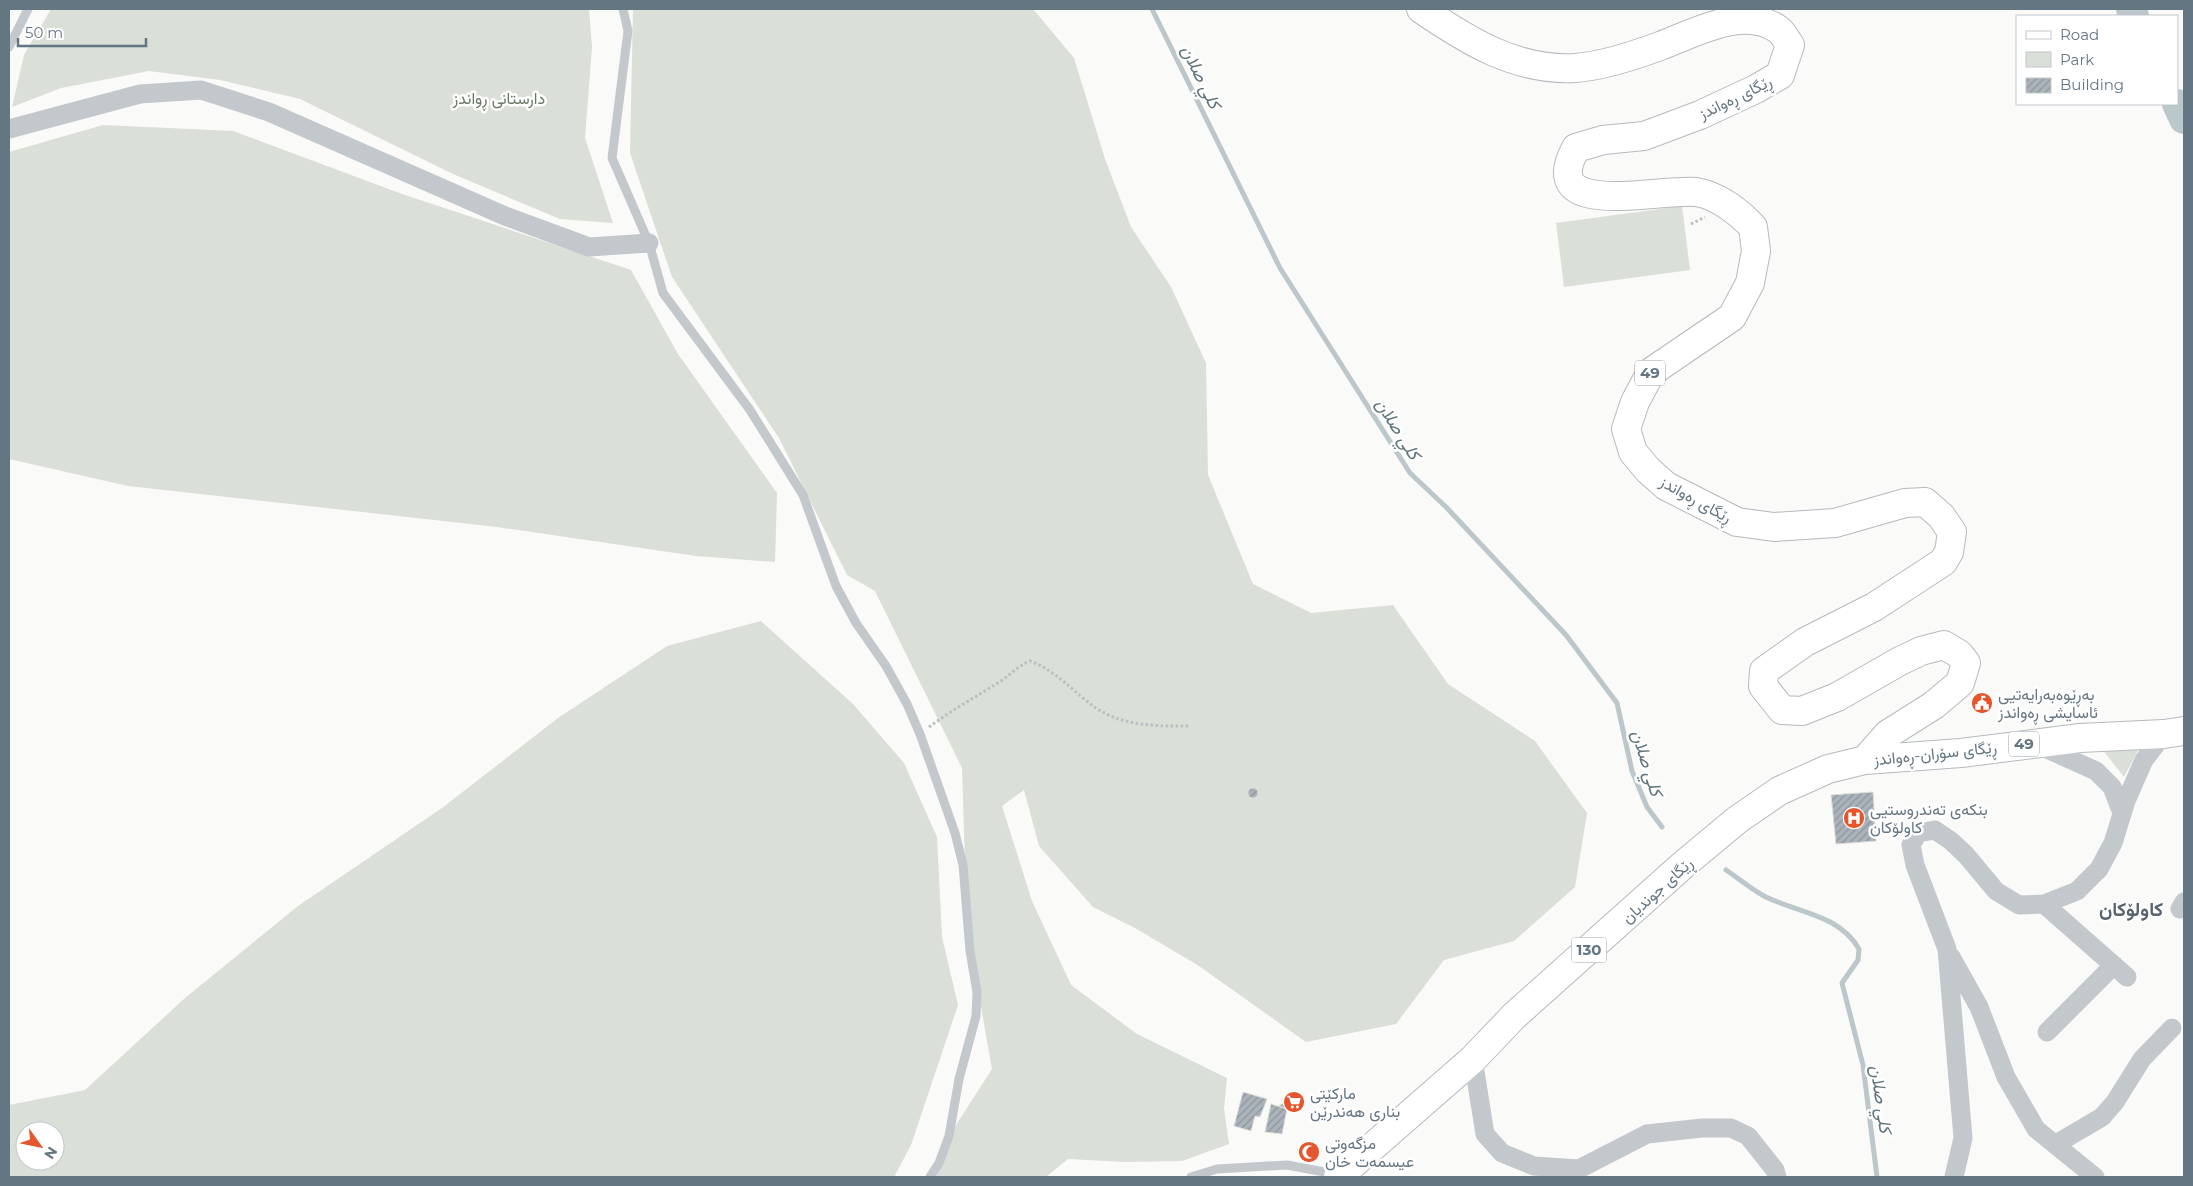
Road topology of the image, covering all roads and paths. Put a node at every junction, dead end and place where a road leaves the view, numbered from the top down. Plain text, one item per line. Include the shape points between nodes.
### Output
1 (28, 9) edge
2 (623, 9) edge
3 (1421, 9) edge
4 (9, 46) edge
5 (9, 129) edge
6 (649, 243) junction
7 (1190, 726) dead end
8 (2174, 732) edge
9 (920, 734) junction
10 (2033, 742) junction
11 (1865, 760) junction
12 (2122, 813) junction
13 (2044, 904) junction
14 (1947, 949) junction
15 (2172, 1028) dead end
16 (2047, 1032) dead end
17 (1473, 1059) junction
18 (2056, 1144) junction
19 (1535, 1172) edge
20 (1339, 1176) edge
21 (930, 1177) edge
22 (1191, 1177) edge
23 (1777, 1177) edge
24 (1954, 1177) edge
25 (2096, 1177) edge

1 - 4 lane
2 - 6 lane via 628,31 612,158
3 - 11 main road, ڕێگای ڕەواندز / 49 via 1500,56 1530,65 1574,68 1603,64 1659,47 1716,23 1733,21 1759,21 1779,30 1790,45 1780,75 1748,93 1700,116 1644,136 1603,140 1576,148 1567,164 1567,178 1574,189 1592,196 1697,192 1729,205 1753,227 1756,251 1750,283 1732,317 1651,372 1635,402 1626,429 1633,452 1648,470 1666,486 1737,522 1774,527 1835,523 1905,502 1925,502 1941,516 1952,532 1949,552 1943,562 1874,607 1805,642 1764,671 1763,686 1782,710 1802,711 1837,697 1922,651 1944,644 1959,654 1966,663 1960,683 1888,734
5 - 6 street via 140,94 201,90 269,112 505,216 589,247
6 - 9 lane via 663,293 750,410 803,495 836,586 903,697
7 - 9 path via 1146,726 1119,719 1098,709 1052,673 1030,661 950,711
8 - 10 main road, ڕێگای سۆران-ڕەواندز / 49
8 - 12 street via 2144,760
9 - 21 lane via 955,833 963,866 977,992 976,1016 959,1079 949,1136
10 - 11 main road, ڕێگای سۆران-ڕەواندز / 49 via 1961,753
10 - 12 street via 2096,770 2112,787
11 - 17 main road, ڕێگای جوندیان / 130 via 1828,769 1758,803 1514,1016
12 - 13 street via 2113,843 2099,868 2077,891
13 - 14 street via 2019,905 1996,891 1951,841 1935,830 1918,833 1911,844 1915,865
13 - 16 street via 2120,971
14 - 18 street via 1979,1007 2006,1077 2036,1129
14 - 24 street via 1964,1138
15 - 18 street via 2142,1058 2102,1117
17 - 19 street via 1485,1134 1502,1153
17 - 20 main road, ڕێگای جوندیان / 130
18 - 25 street
19 - 23 street via 1579,1168 1647,1134 1731,1128 1748,1136 1765,1155
20 - 22 lane via 1287,1165 1217,1169

